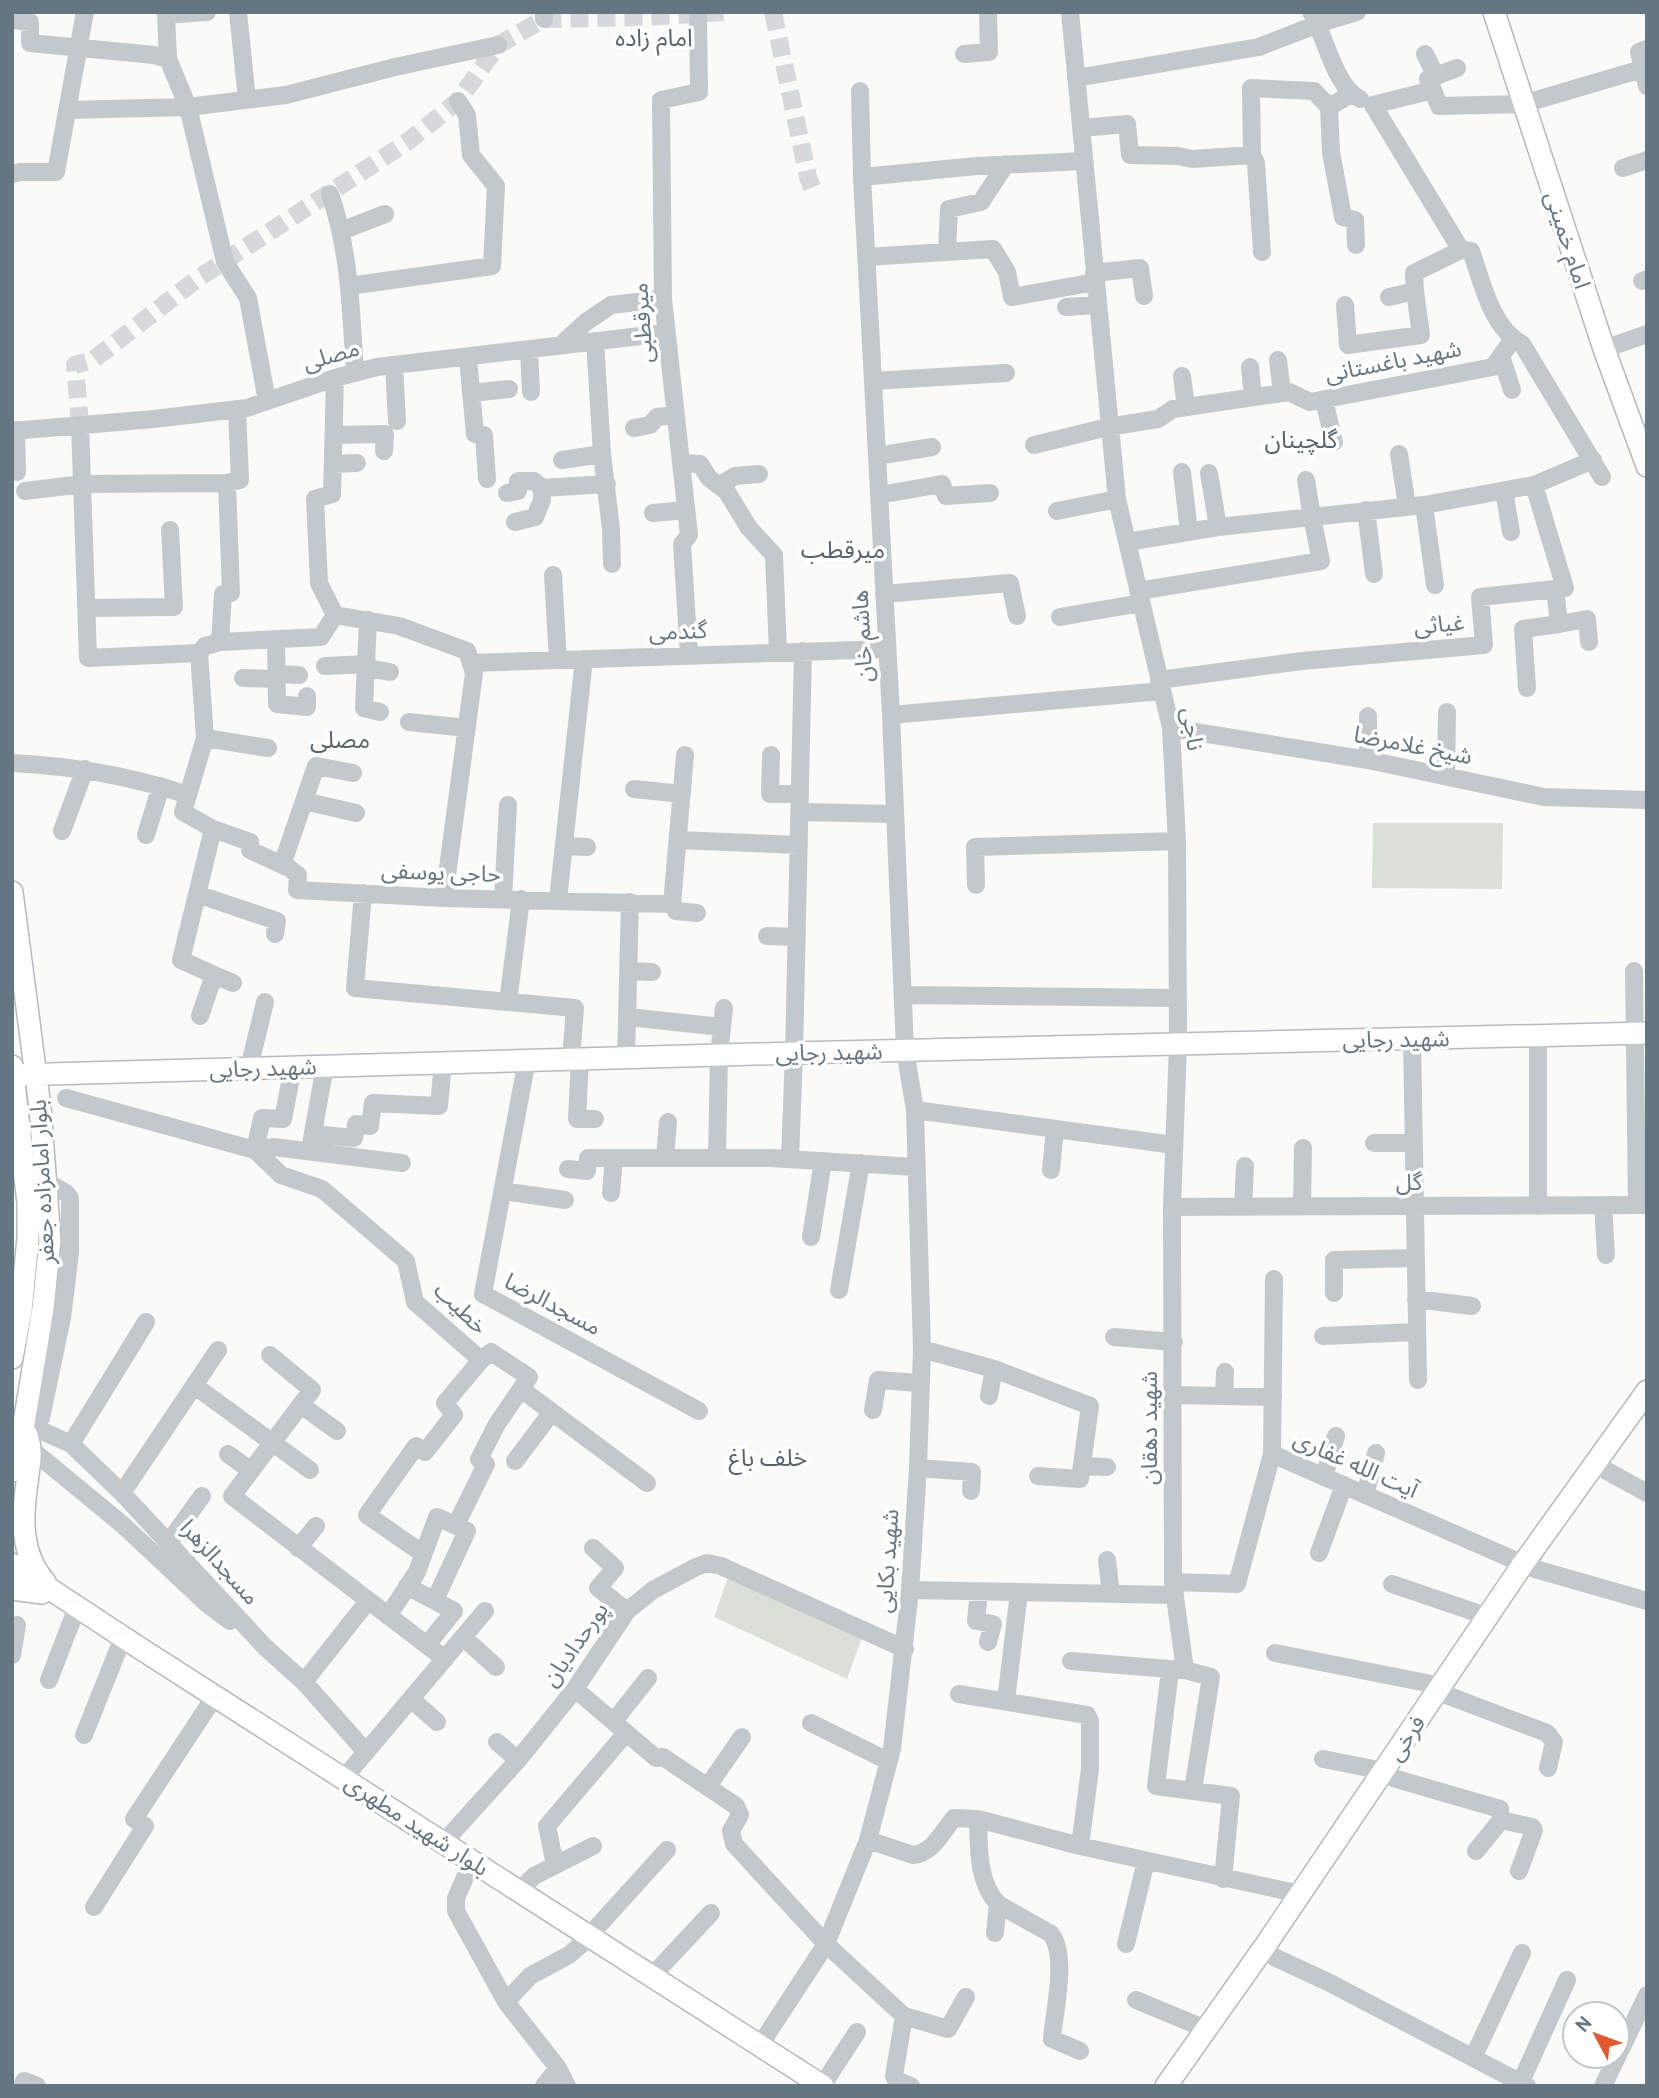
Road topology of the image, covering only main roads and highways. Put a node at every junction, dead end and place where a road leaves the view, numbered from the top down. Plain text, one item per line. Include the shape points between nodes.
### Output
1 (1494, 12) edge
2 (1647, 466) edge
3 (12, 892) edge
4 (23, 1026) edge
5 (1641, 1033) edge
6 (72, 1073) junction
7 (37, 1074) junction
8 (13, 1082) edge
9 (41, 1117) junction
10 (12, 1358) edge
11 (1647, 1391) edge
12 (1647, 1411) edge
13 (24, 1423) junction
14 (12, 1471) edge
15 (12, 1564) edge
16 (1529, 1567) junction
17 (12, 1576) edge
18 (12, 1589) edge
19 (48, 1592) junction
20 (1445, 1691) junction
21 (1388, 1775) junction
22 (586, 1939) junction
23 (811, 2086) edge
24 (822, 2086) edge
25 (1166, 2086) edge
26 (1182, 2086) edge

1 - 2 main road, امام خمینی
3 - 4 main road, بلوار امامزاده جعفر
4 - 6 main road via 48,1056
4 - 7 main road, بلوار امامزاده جعفر
5 - 6 main road, شهید رجایی
6 - 7 main road, شهید رجایی
6 - 9 main road via 51,1091
7 - 8 main road, شهید رجایی
7 - 9 main road, بلوار امامزاده جعفر
8 - 10 main road, بلوار امامزاده جعفر via 28,1238
9 - 13 main road, بلوار امامزاده جعفر via 50,1241
11 - 16 main road, فرخی
12 - 16 main road, فرخی via 1607,1471
13 - 14 main road, بلوار امامزاده جعفر
13 - 19 main road via 32,1450 24,1533 30,1558
15 - 19 main road, بلوار شهید مطهری
16 - 20 main road, فرخی
16 - 20 main road, فرخی via 1489,1617
17 - 19 main road, بلوار شهید مطهری
18 - 19 main road
19 - 22 main road, بلوار شهید مطهری via 344,1778
19 - 22 main road, بلوار شهید مطهری via 120,1645
20 - 21 main road, فرخی
21 - 25 main road, فرخی
21 - 26 main road, فرخی via 1274,1957
22 - 23 main road, بلوار شهید مطهری
22 - 24 main road, بلوار شهید مطهری

